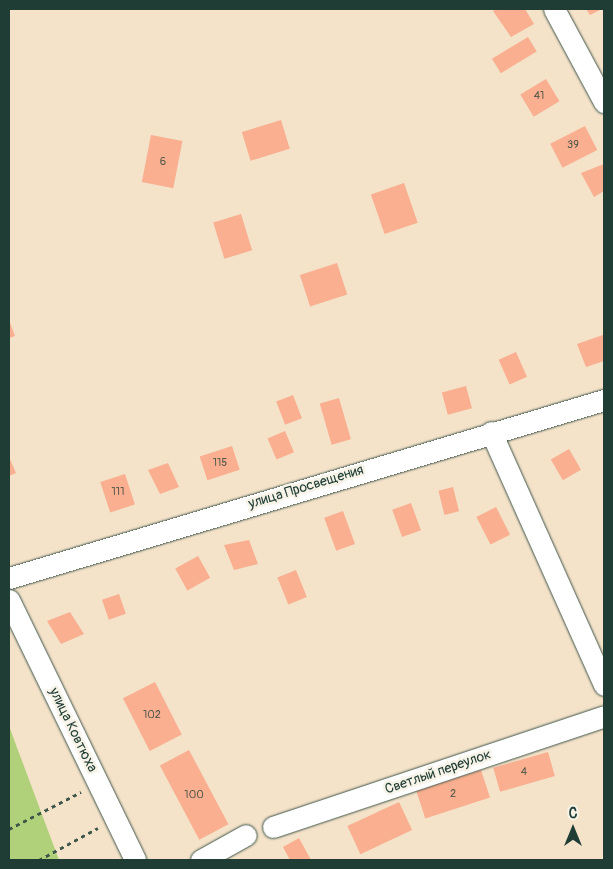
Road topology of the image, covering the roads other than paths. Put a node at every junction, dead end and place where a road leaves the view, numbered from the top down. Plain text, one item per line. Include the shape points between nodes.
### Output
1 (554, 9) edge
2 (604, 102) edge
3 (604, 400) edge
4 (491, 432) junction
5 (9, 578) edge
6 (9, 600) edge
7 (604, 685) edge
8 (604, 716) edge
9 (273, 827) dead end
10 (246, 835) dead end
11 (136, 860) edge
12 (201, 860) edge

1 - 2 street
3 - 4 street, улица Просвещения
4 - 5 street, улица Просвещения
4 - 7 street
6 - 11 street, улица Ковтюха
8 - 9 street, Светлый переулок
10 - 12 street

